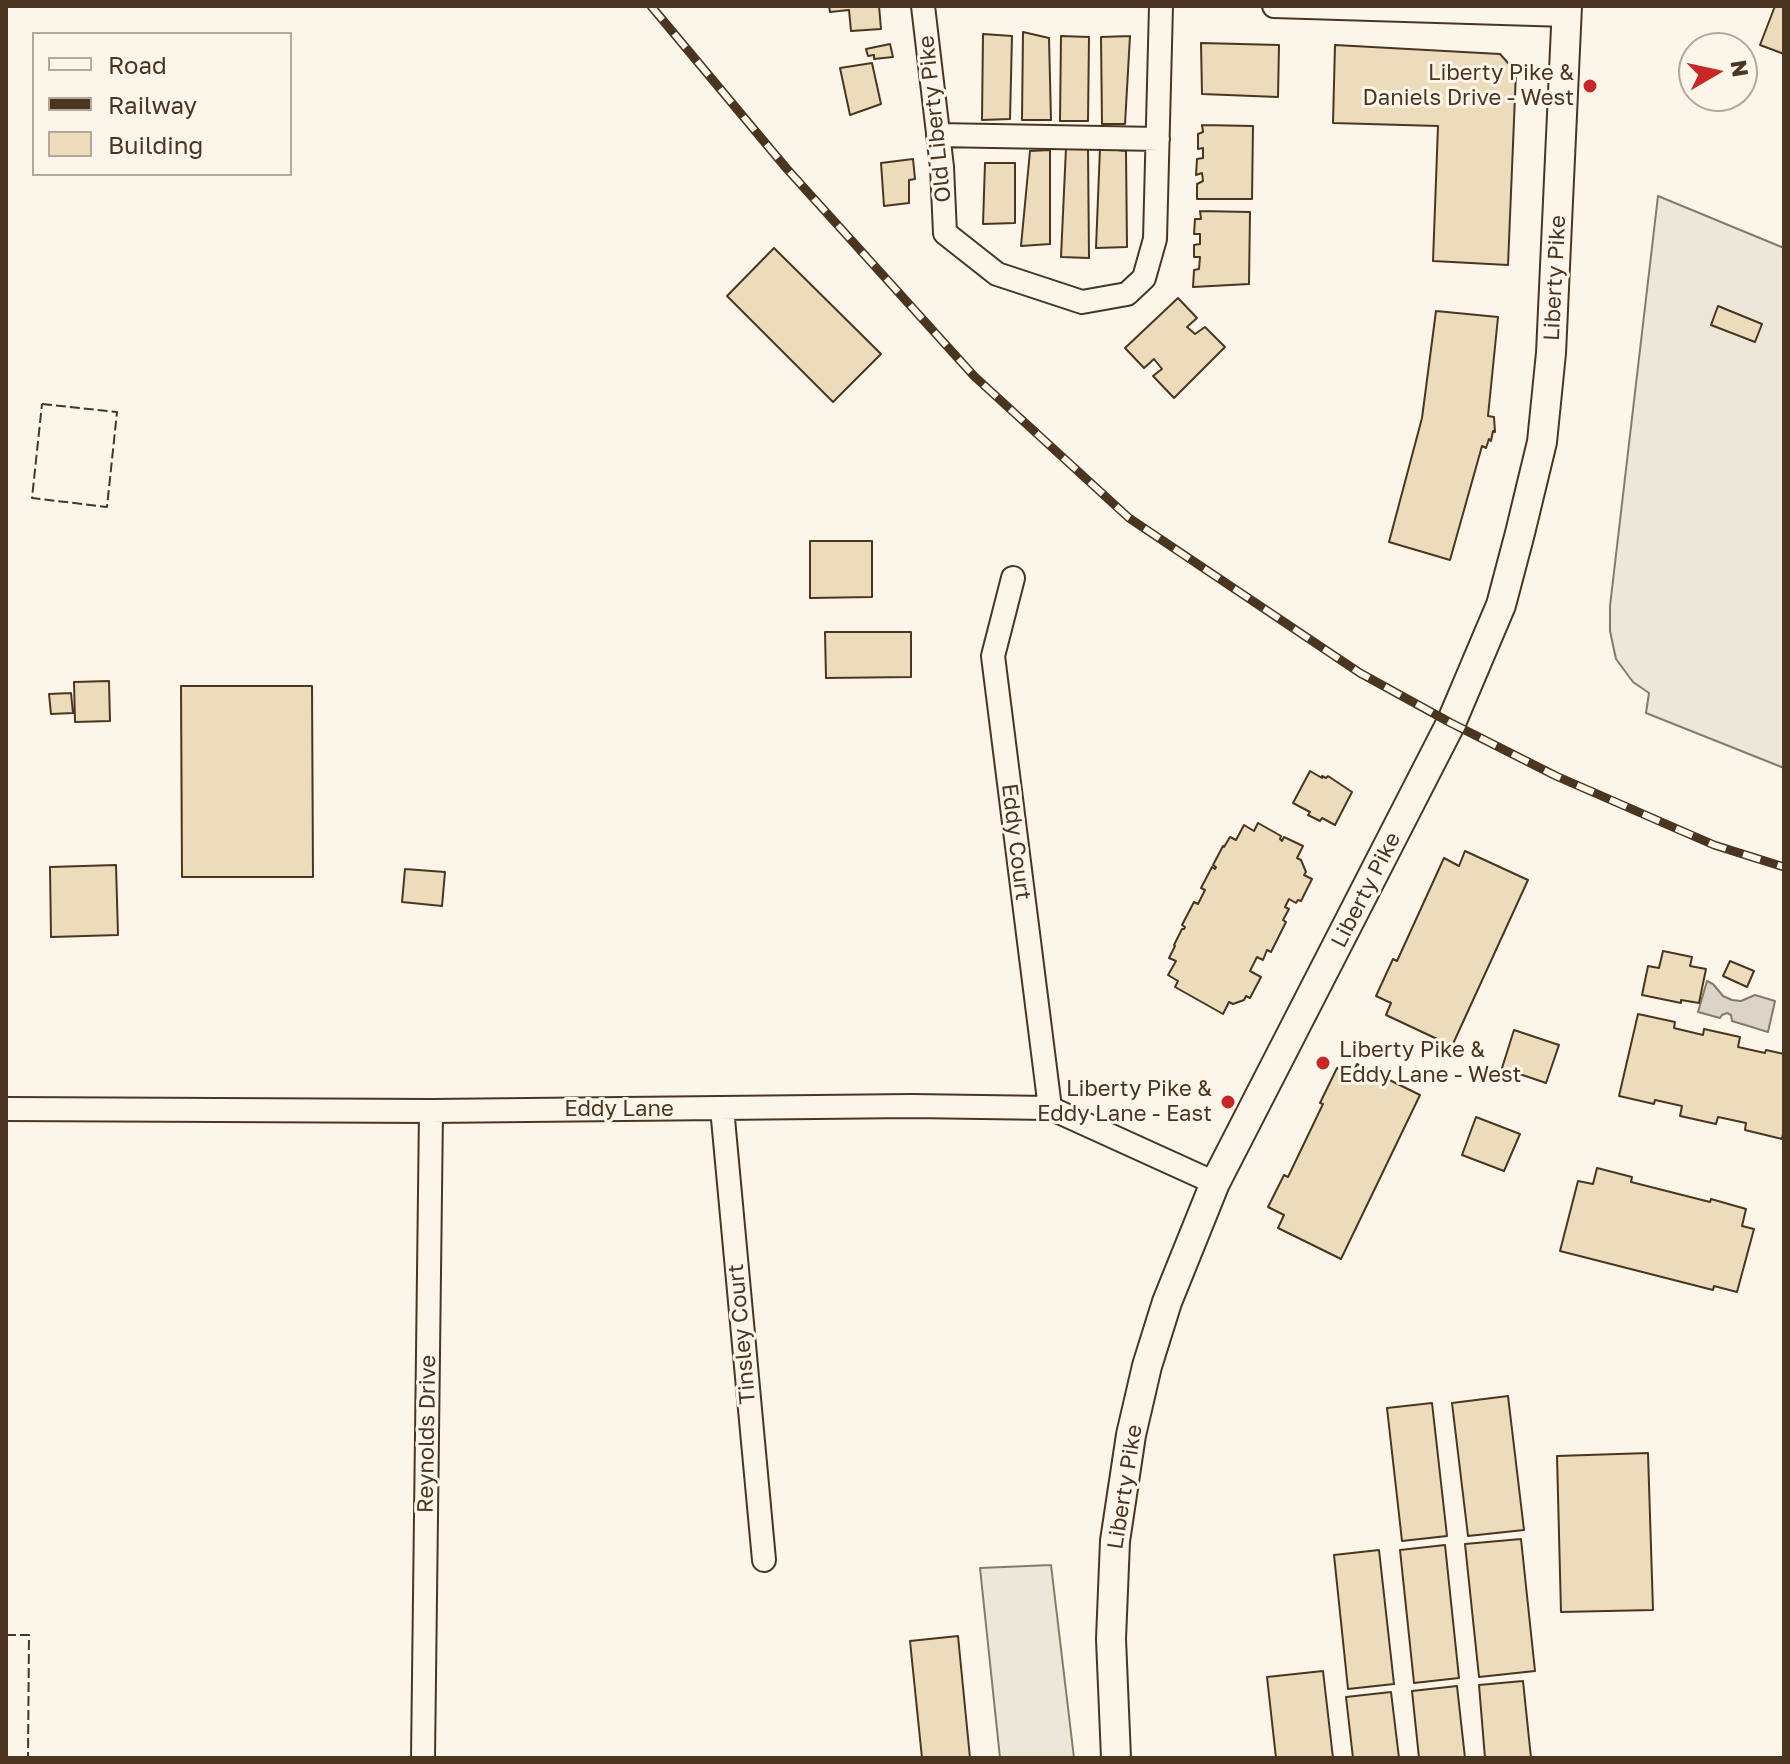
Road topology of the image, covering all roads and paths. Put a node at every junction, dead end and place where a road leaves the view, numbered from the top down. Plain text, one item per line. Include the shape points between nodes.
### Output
1 (923, 6) edge
2 (1161, 6) edge
3 (1274, 6) edge
4 (1567, 10) edge
5 (938, 135) junction
6 (1158, 139) junction
7 (1013, 578) dead end
8 (722, 1108) junction
9 (1050, 1108) junction
10 (6, 1109) edge
11 (431, 1111) junction
12 (1215, 1183) junction
13 (764, 1560) dead end
14 (423, 1758) edge
15 (1116, 1758) edge

1 - 5 street, Old Liberty Pike
2 - 6 street
3 - 4 street
4 - 12 street, Liberty Pike via 1542,442 1501,605 1440,746
5 - 6 street
5 - 6 street, Old Liberty Pike via 945,233 997,274 1082,302 1127,294 1144,278 1155,239
7 - 9 street, Eddy Court via 993,656
8 - 9 street, Eddy Lane
8 - 11 street, Eddy Lane
8 - 13 street, Tinsley Court
9 - 12 street, Eddy Lane
10 - 11 street, Eddy Lane
11 - 14 street, Reynolds Drive
12 - 15 street, Liberty Pike via 1167,1302 1131,1435 1114,1557

